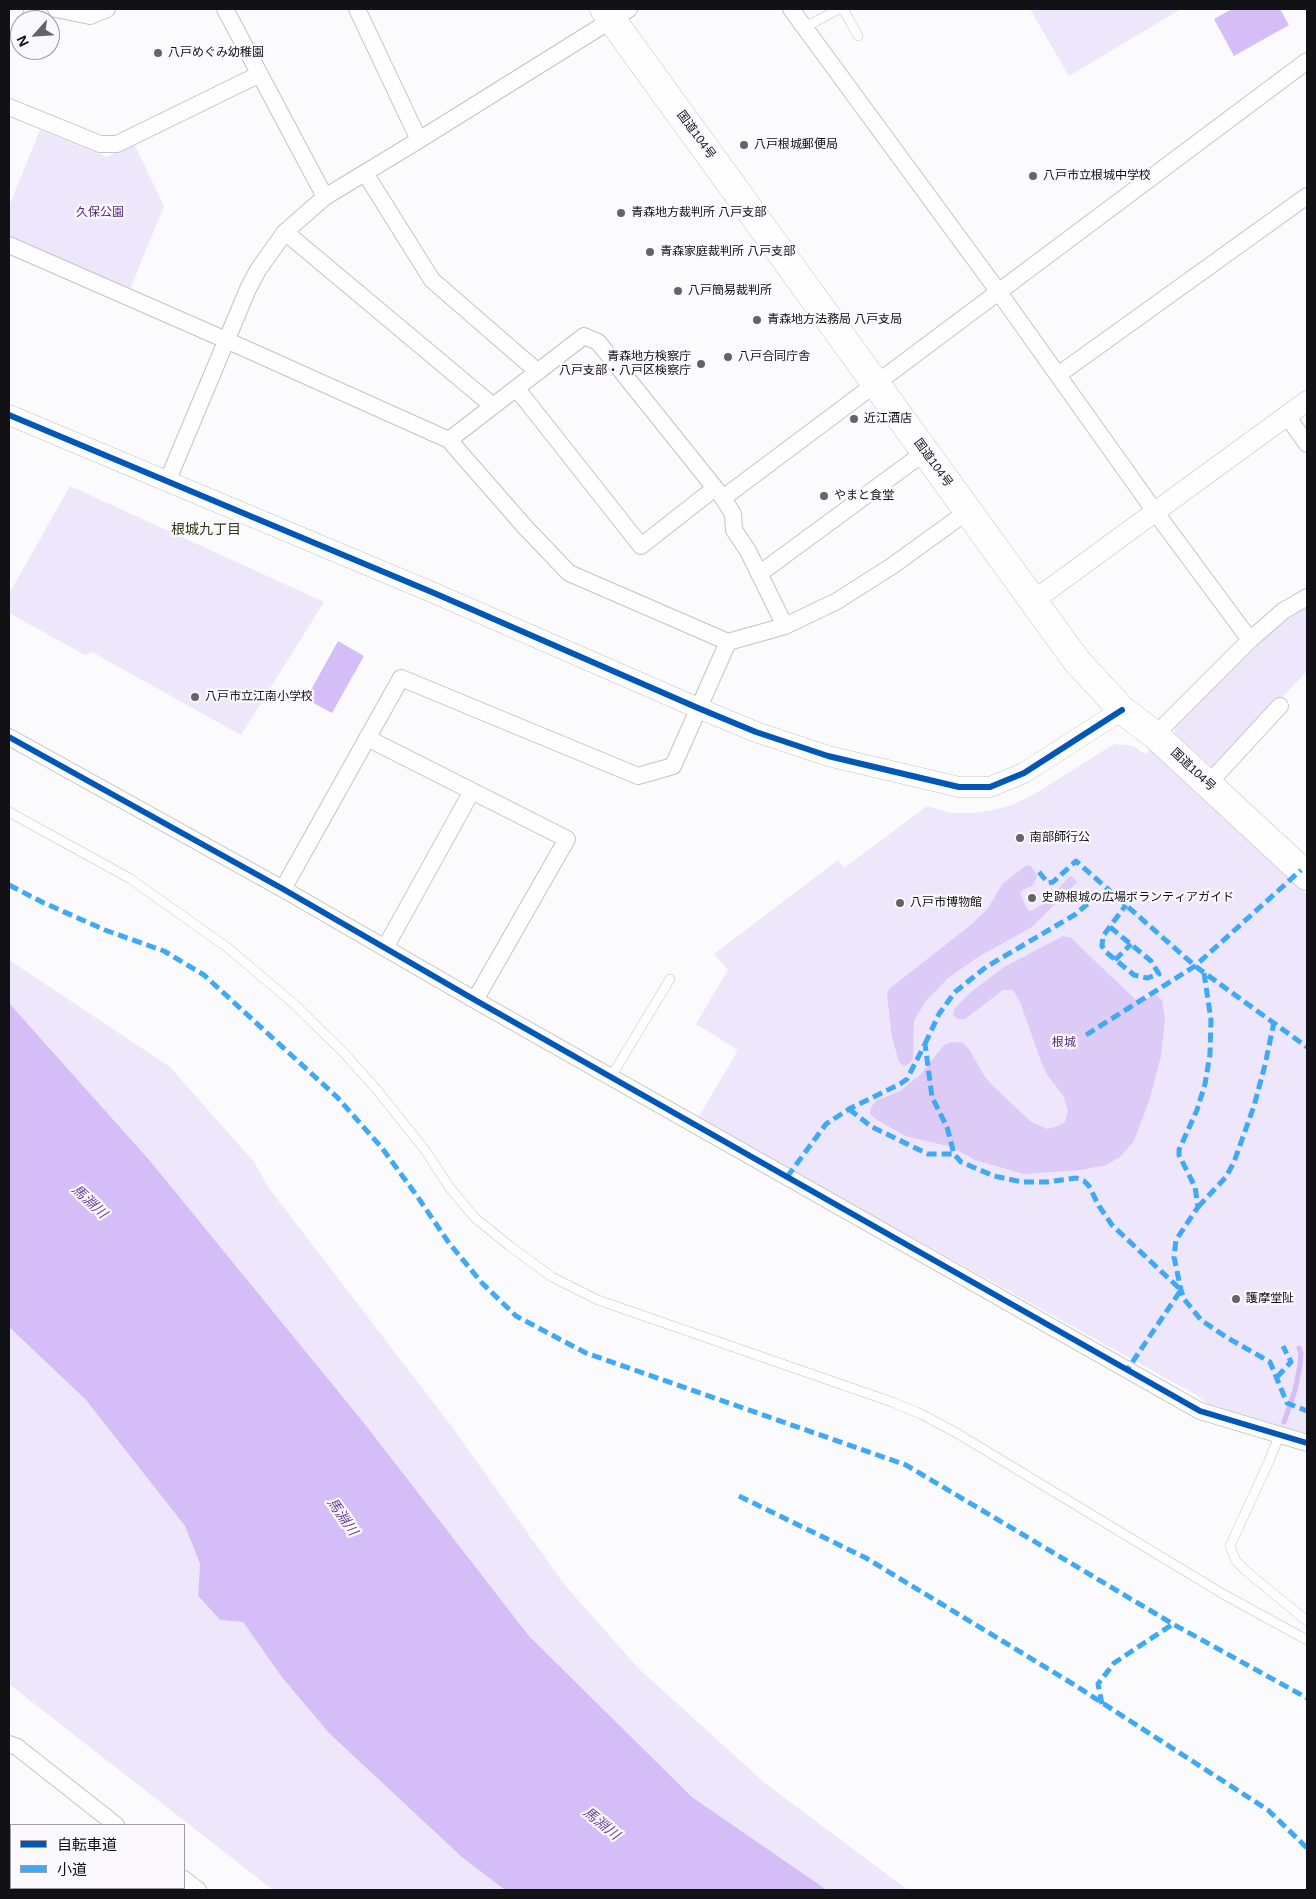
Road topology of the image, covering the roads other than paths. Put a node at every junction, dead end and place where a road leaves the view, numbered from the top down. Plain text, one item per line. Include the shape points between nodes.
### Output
1 (15, 9) edge
2 (56, 9) edge
3 (107, 9) edge
4 (225, 9) edge
5 (357, 9) edge
6 (791, 9) edge
7 (838, 9) edge
8 (843, 9) edge
9 (615, 12) edge
10 (805, 27) junction
11 (9, 30) edge
12 (858, 36) dead end
13 (1307, 61) edge
14 (260, 74) junction
15 (9, 107) edge
16 (419, 140) junction
17 (365, 173) junction
18 (1307, 196) edge
19 (325, 197) junction
20 (285, 232) junction
21 (9, 246) edge
22 (998, 291) junction
23 (226, 340) junction
24 (538, 372) junction
25 (1058, 375) junction
26 (875, 384) junction
27 (517, 389) junction
28 (1307, 401) edge
29 (493, 406) junction
30 (9, 415) edge
31 (1287, 416) junction
32 (449, 440) junction
33 (1307, 444) edge
34 (925, 452) junction
35 (167, 482) junction
36 (719, 493) junction
37 (968, 511) junction
38 (1156, 513) junction
39 (759, 574) junction
40 (1307, 597) edge
41 (1034, 601) junction
42 (785, 626) junction
43 (1250, 640) junction
44 (728, 642) junction
45 (1280, 706) dead end
46 (698, 708) junction
47 (1122, 710) junction
48 (1155, 735) junction
49 (9, 737) edge
50 (367, 738) junction
51 (1208, 784) junction
52 (472, 791) junction
53 (9, 812) edge
54 (1307, 876) edge
55 (283, 889) junction
56 (385, 948) junction
57 (670, 979) dead end
58 (475, 1000) junction
59 (611, 1077) junction
60 (1280, 1434) junction
61 (1307, 1443) edge
62 (1307, 1622) edge
63 (1307, 1640) edge
64 (9, 1744) edge
65 (115, 1824) edge
66 (185, 1880) edge
67 (198, 1890) edge

1 - 11 street
2 - 3 street via 90,16
4 - 14 street
5 - 16 street
6 - 10 street
7 - 10 lane
8 - 12 lane
9 - 16 street
9 - 26 highway, 国道104号
10 - 22 street
13 - 22 street
14 - 15 street via 117,144 100,144
14 - 19 street
16 - 17 street
17 - 19 street
17 - 24 street via 432,280
18 - 25 street
19 - 20 street
20 - 23 street via 258,270
20 - 29 street
21 - 23 street
22 - 25 street
22 - 26 street
23 - 32 street
23 - 35 street
24 - 27 street
24 - 36 street via 584,336 598,342
25 - 38 street
26 - 34 highway, 国道104号
26 - 36 street
27 - 29 street
27 - 36 street via 641,546
28 - 31 street
29 - 32 street
30 - 35 street
31 - 33 street
31 - 38 street
32 - 44 street via 570,573
34 - 37 highway, 国道104号
34 - 39 street
35 - 46 street
36 - 39 street via 733,514 734,530
37 - 41 highway, 国道104号
37 - 42 street via 837,601
38 - 41 street
38 - 43 street
39 - 42 street
40 - 43 street via 1283,611
41 - 47 highway, 国道104号 via 1076,660
42 - 44 street
43 - 48 street
44 - 46 street
45 - 51 street
46 - 47 street via 828,756 959,787 990,787 1024,773
46 - 50 street via 673,766 638,776 401,678
47 - 48 highway, 国道104号
48 - 51 highway, 国道104号
49 - 55 street
50 - 52 street
50 - 55 street
51 - 54 highway, 国道104号
52 - 56 street
52 - 58 street via 567,839
53 - 63 lane via 129,878 228,948 293,1003 377,1090 475,1218 552,1277 598,1300 921,1414 1223,1594
55 - 56 street
56 - 58 street
57 - 59 lane
58 - 59 street
59 - 60 street via 1200,1411
60 - 61 street
60 - 62 lane via 1230,1546 1236,1561 1246,1571
64 - 65 street
66 - 67 street

